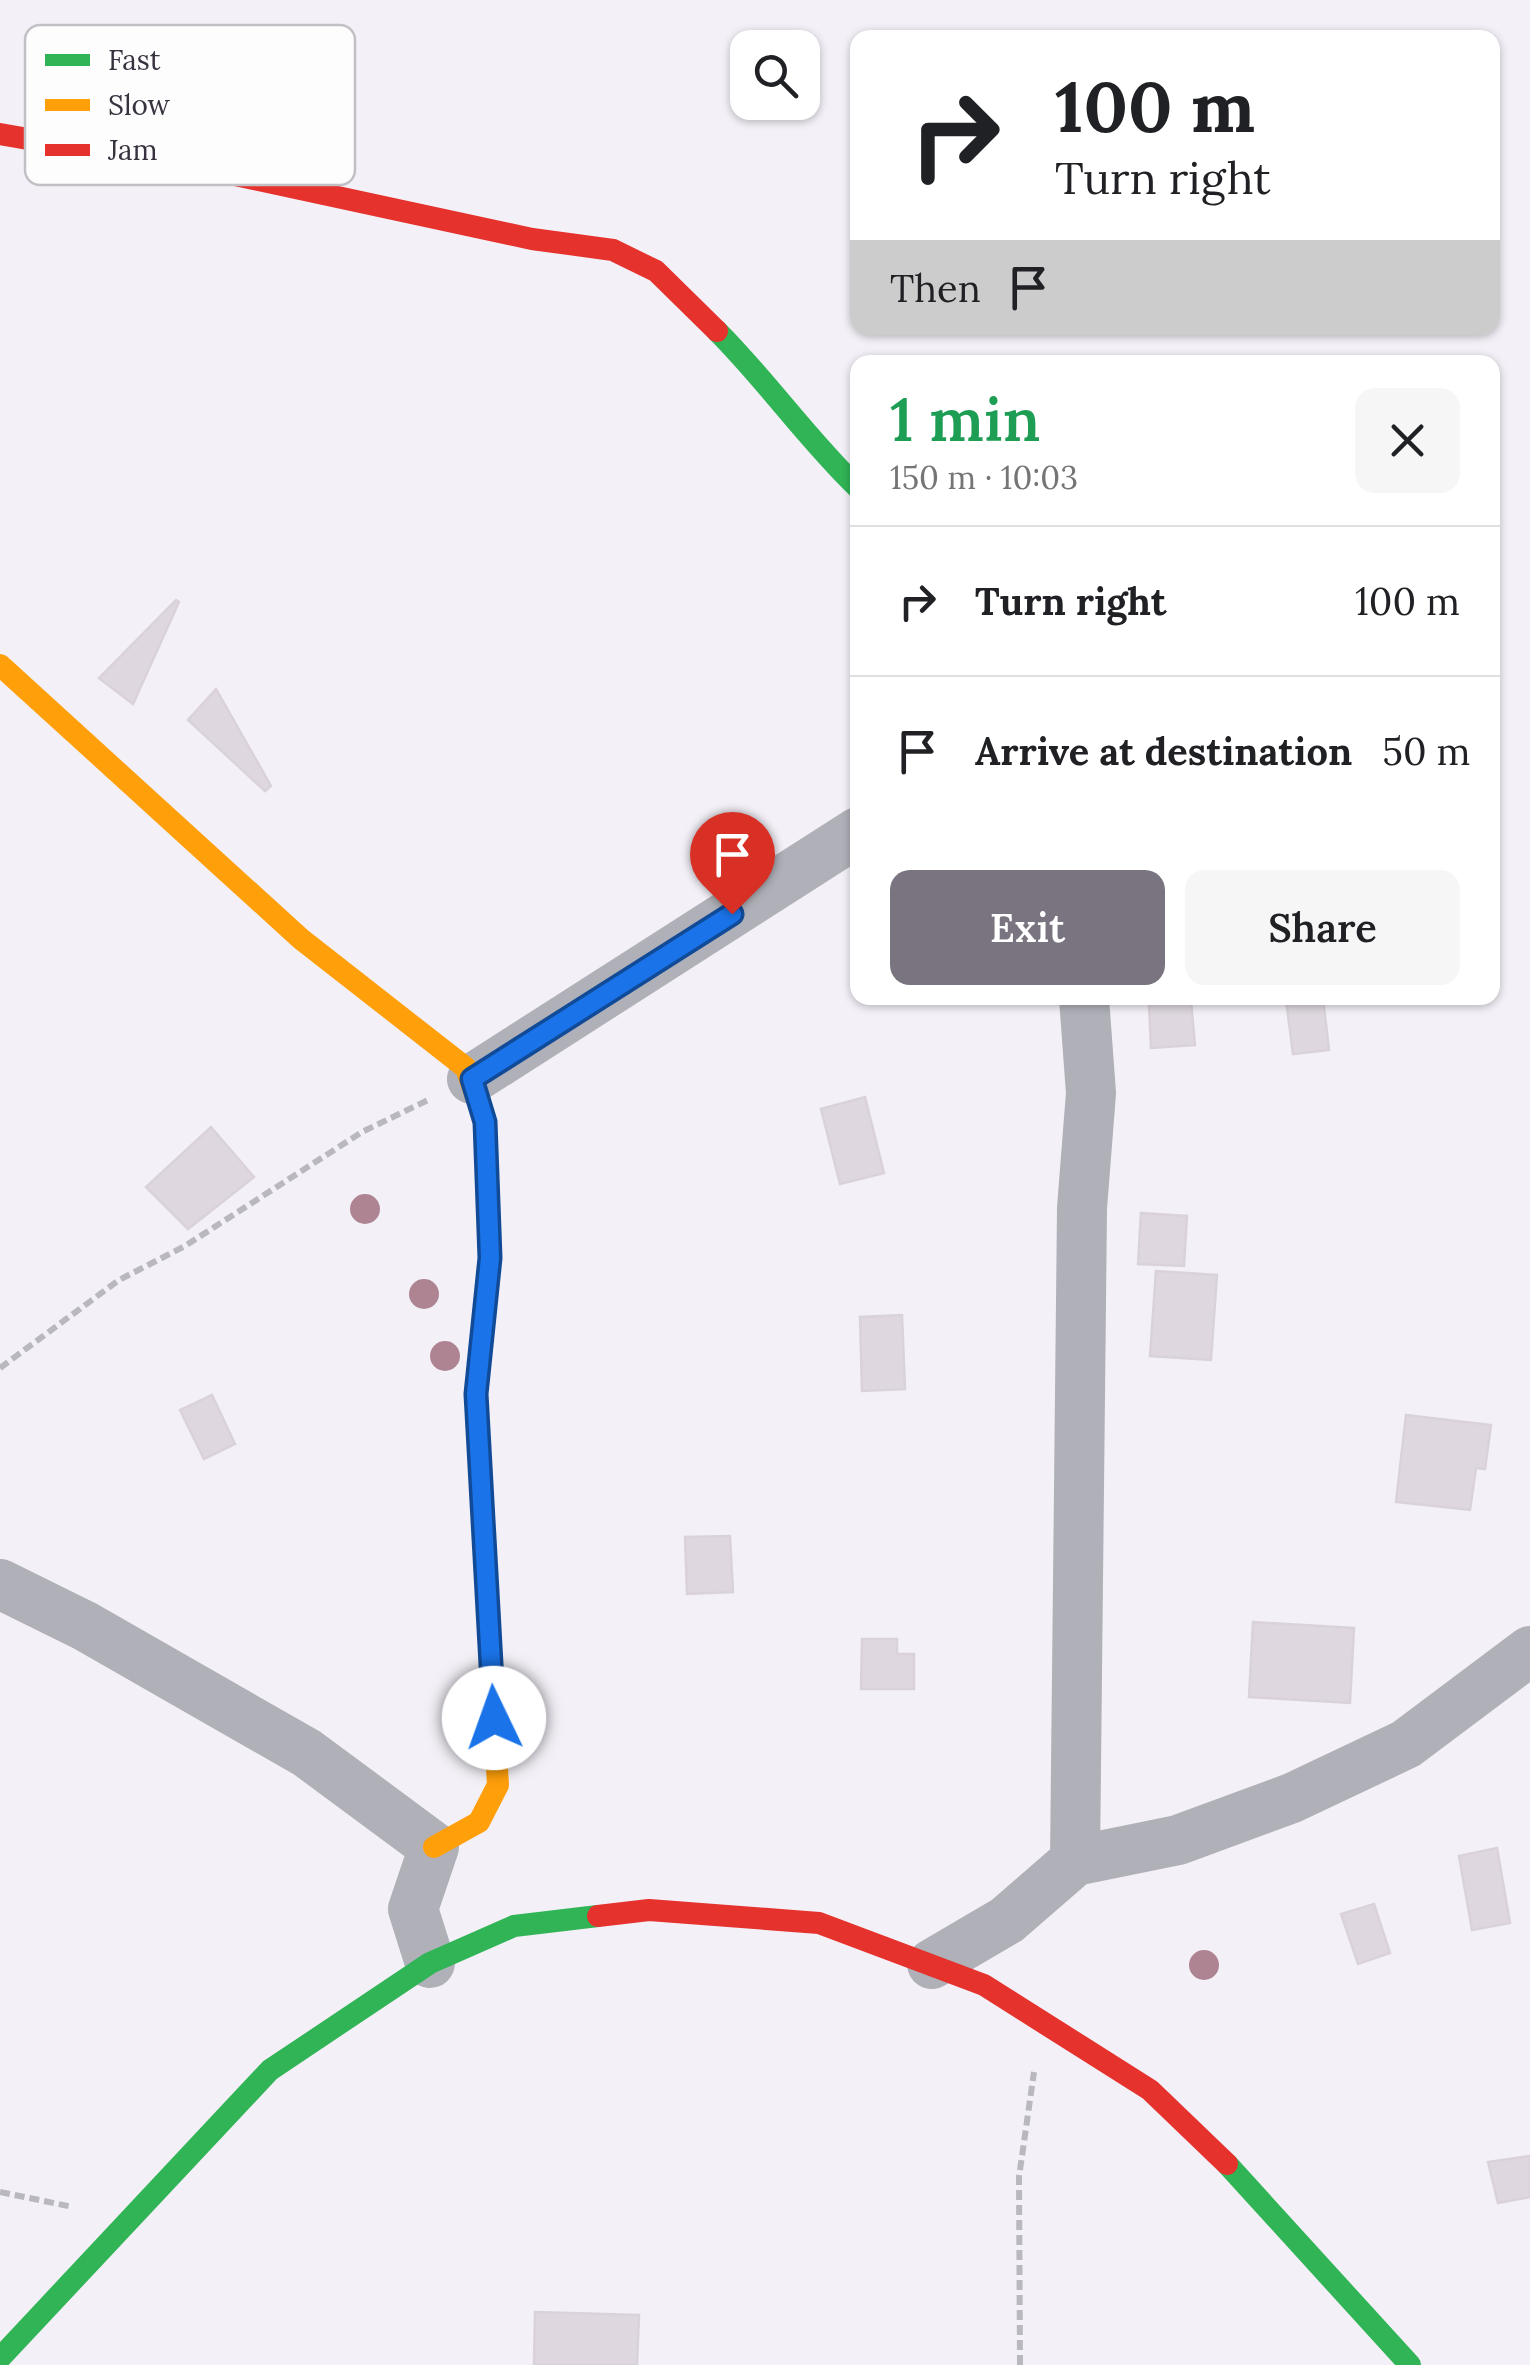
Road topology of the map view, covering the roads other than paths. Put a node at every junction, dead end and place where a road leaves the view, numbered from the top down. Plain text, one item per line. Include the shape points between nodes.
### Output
1 (0, 134) edge
2 (25, 138) edge
3 (285, 185) edge
4 (850, 480) edge
5 (0, 665) edge
6 (850, 837) edge
7 (1085, 1005) edge
8 (472, 1079) junction
9 (0, 1584) edge
10 (1530, 1650) edge
11 (434, 1846) junction
12 (1075, 1861) junction
13 (430, 1963) junction
14 (932, 1964) junction
15 (0, 2358) edge
16 (1410, 2365) edge

1 - 2 street
3 - 4 street via 613,250 656,271 748,362
5 - 8 street via 301,939
6 - 8 street
7 - 12 street via 1091,1093 1082,1208
8 - 11 street via 485,1122 488,1180 490,1258 476,1394 498,1785 479,1822
9 - 11 street via 307,1752
10 - 12 street via 1406,1744 1292,1798 1178,1840
11 - 13 street via 413,1909
12 - 14 street via 1007,1920
13 - 14 street via 514,1926 649,1910 819,1923
13 - 15 street via 270,2070
14 - 16 street via 984,1985 1150,2090 1240,2176

